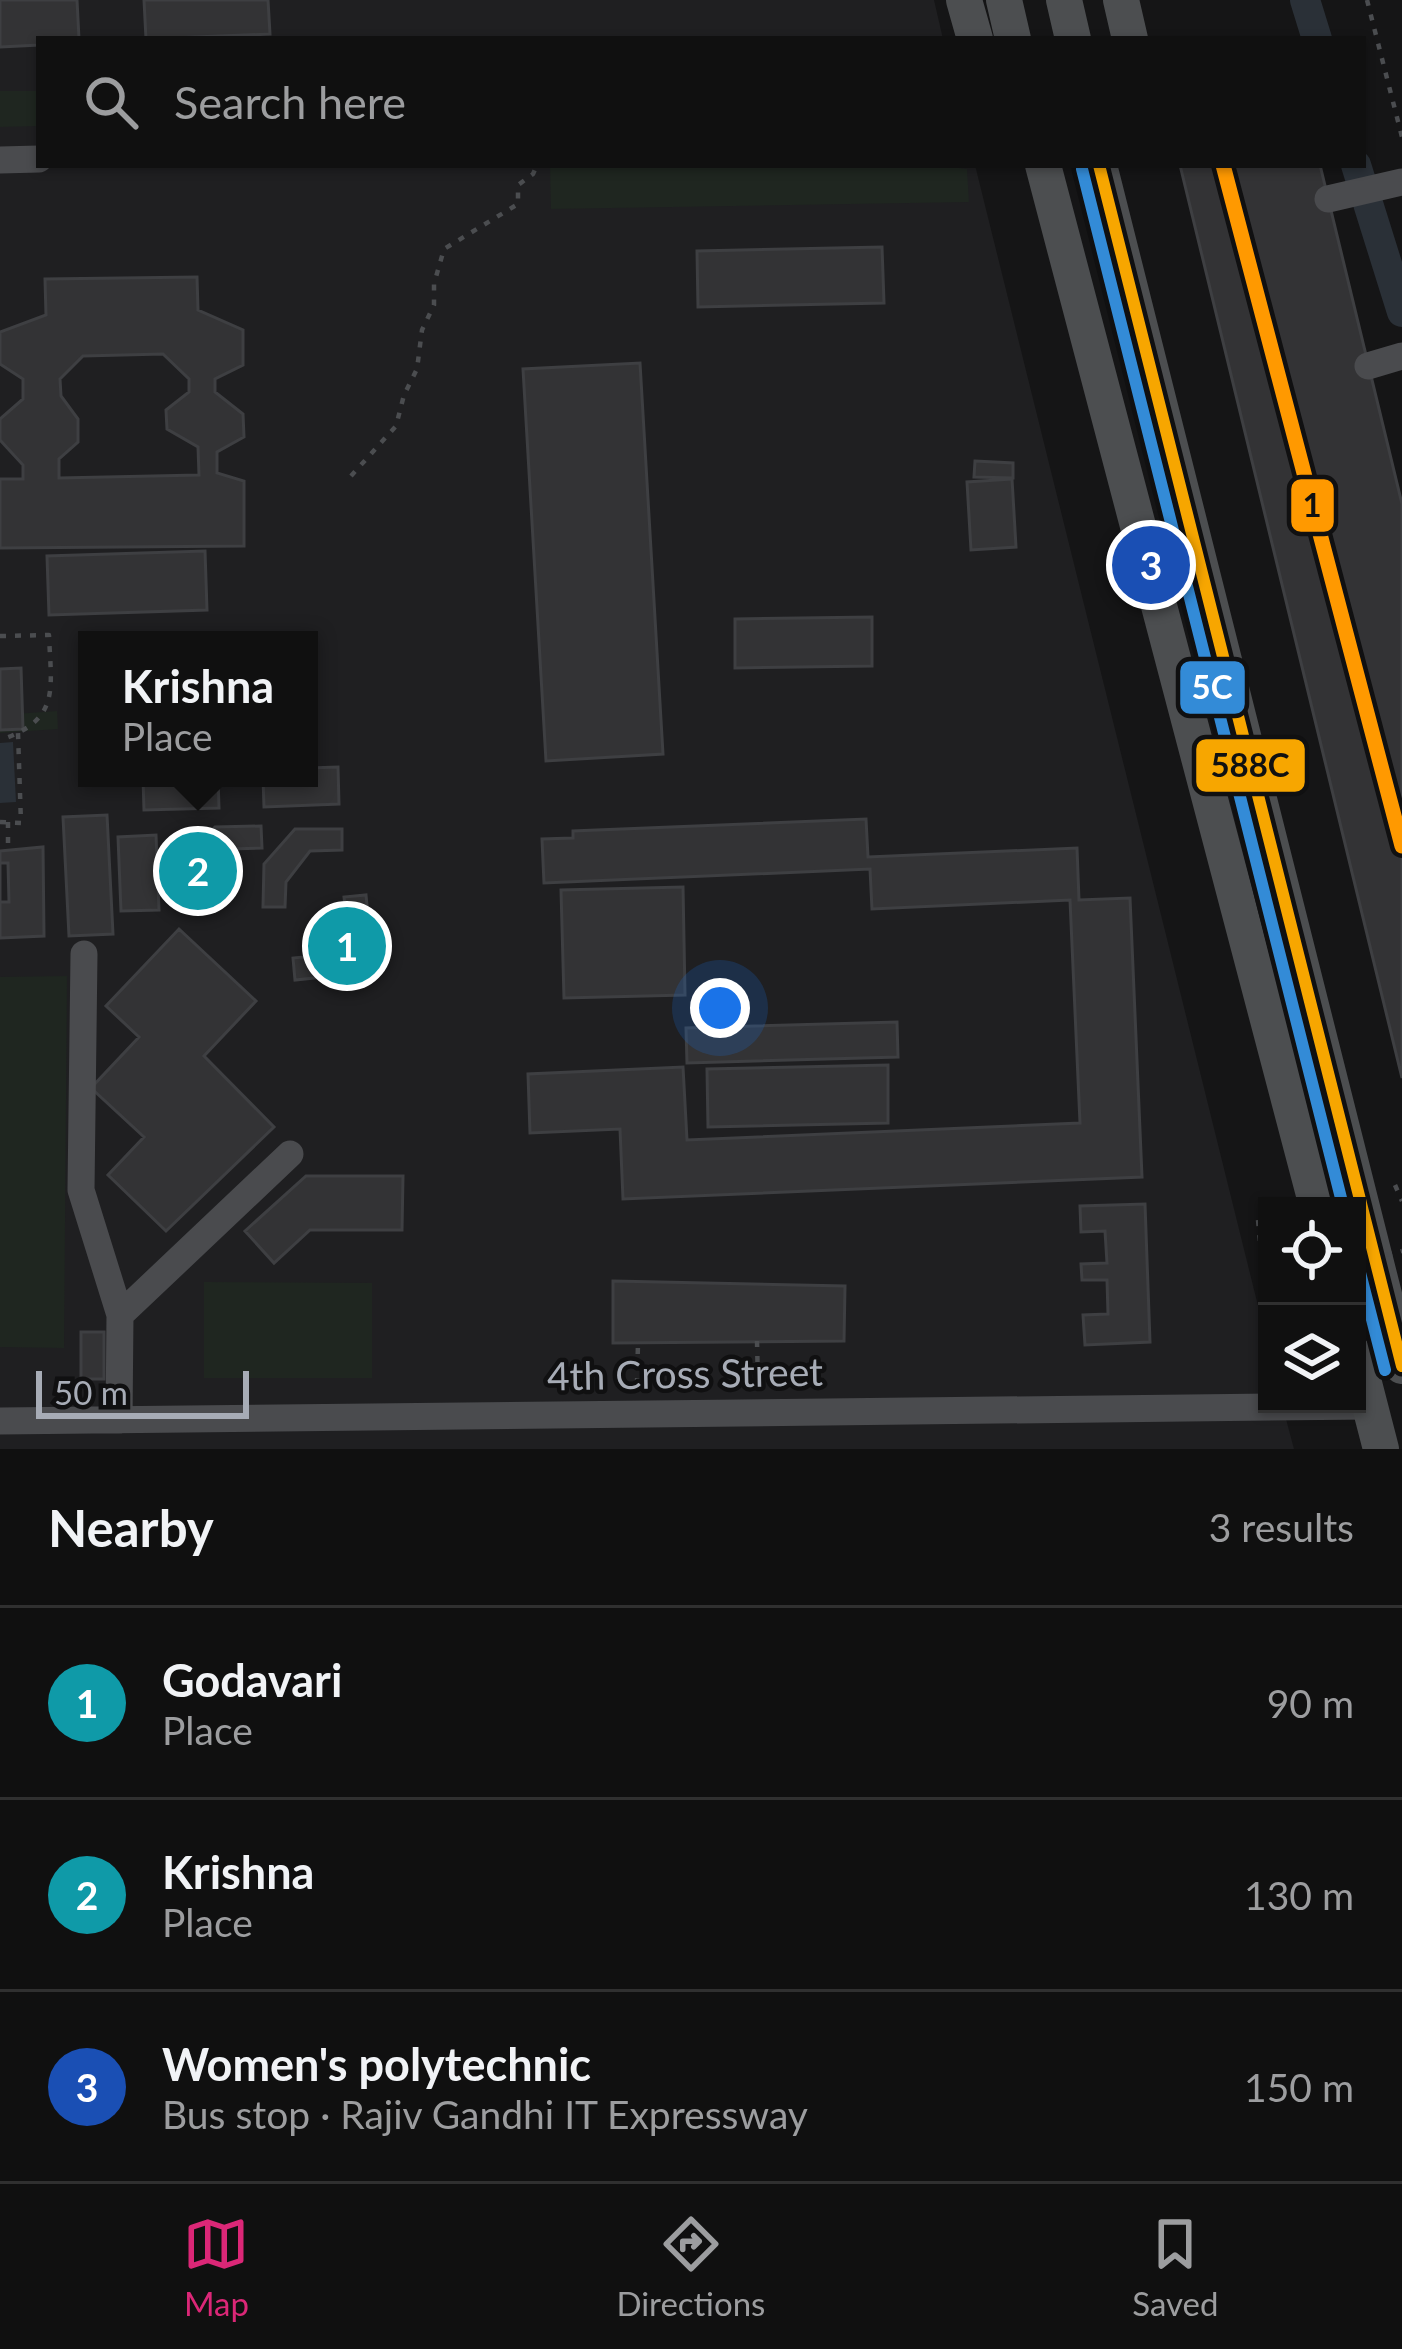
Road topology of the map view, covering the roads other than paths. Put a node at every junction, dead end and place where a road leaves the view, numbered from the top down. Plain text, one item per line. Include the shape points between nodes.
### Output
1 (964, 0) edge
2 (1004, 0) edge
3 (1064, 0) edge
4 (1121, 0) edge
5 (974, 36) edge
6 (1012, 36) edge
7 (1071, 36) edge
8 (1129, 36) edge
9 (36, 159) edge
10 (0, 160) edge
11 (1026, 168) edge
12 (1043, 168) edge
13 (1102, 170) edge
14 (1402, 182) edge
15 (1328, 199) dead end
16 (1057, 227) junction
17 (1402, 356) edge
18 (1368, 365) dead end
19 (84, 954) dead end
20 (290, 1154) dead end
21 (1315, 1197) edge
22 (120, 1315) junction
23 (1402, 1366) edge
24 (1366, 1391) edge
25 (1370, 1406) junction
26 (205, 1419) junction
27 (118, 1420) junction
28 (4, 1431) edge
29 (204, 1449) edge
30 (1381, 1449) edge

1 - 5 main road
2 - 6 main road
3 - 7 main road
4 - 8 main road
9 - 10 street
11 - 16 main road
12 - 16 main road
13 - 23 main road
14 - 15 street
16 - 21 main road
17 - 18 street
19 - 22 street via 81,1190
20 - 22 street
22 - 27 street
24 - 25 main road
25 - 26 street, 4th Cross Street
25 - 30 main road
26 - 27 street, 4th Cross Street
26 - 29 street
27 - 28 street, 4th Cross Street

